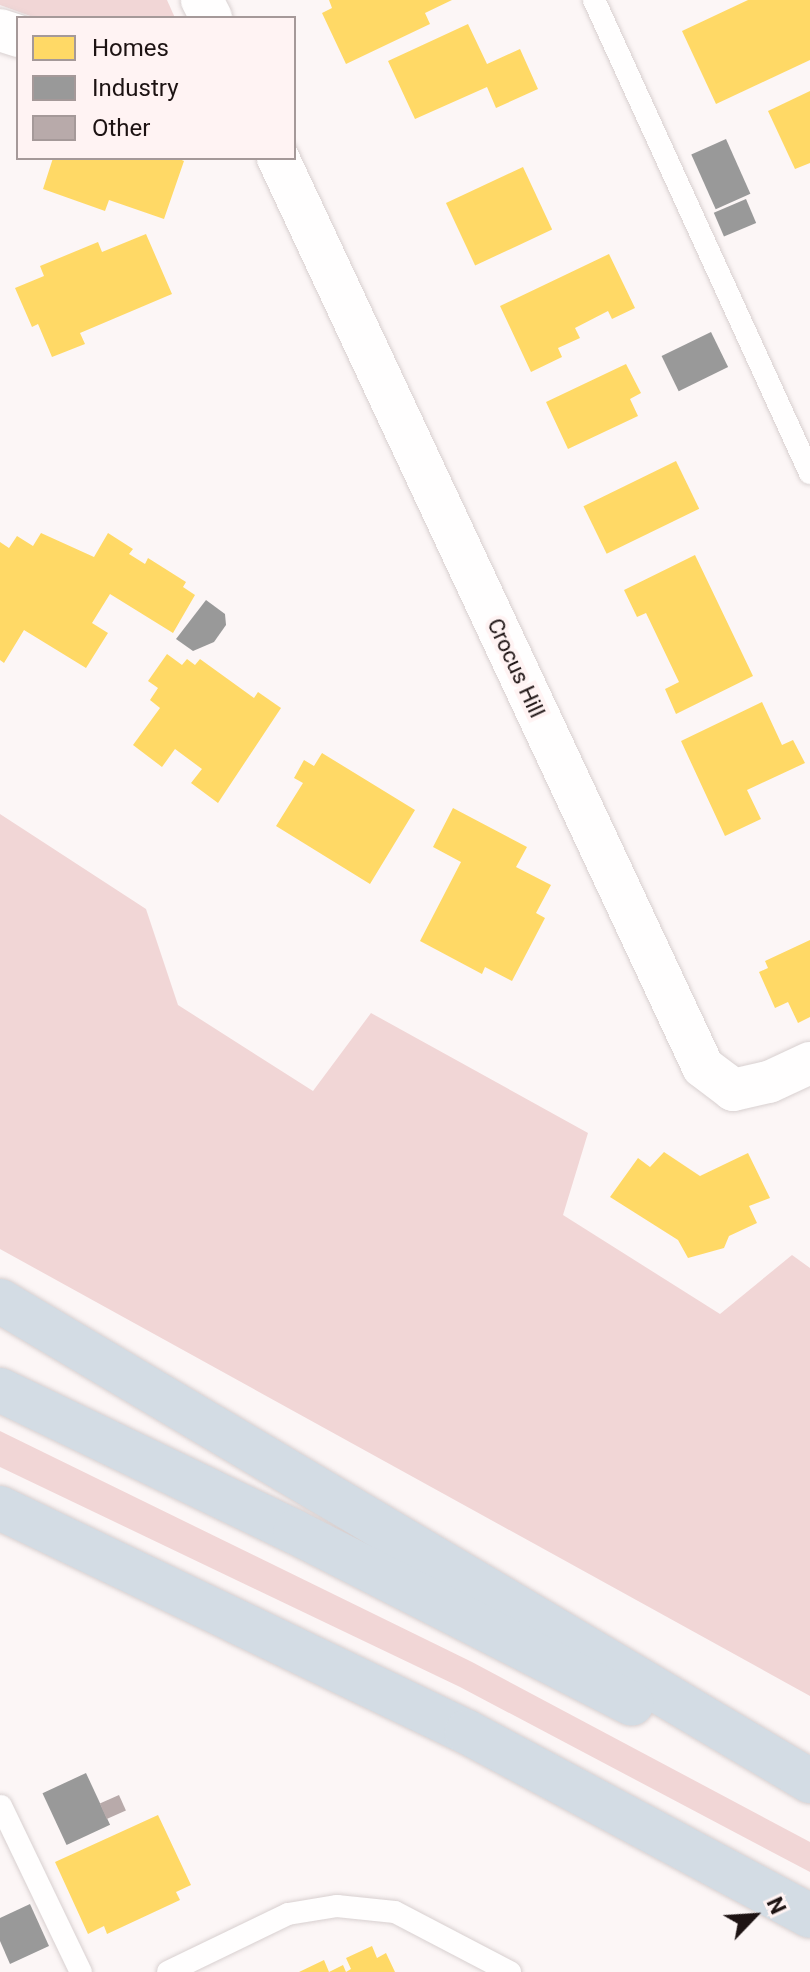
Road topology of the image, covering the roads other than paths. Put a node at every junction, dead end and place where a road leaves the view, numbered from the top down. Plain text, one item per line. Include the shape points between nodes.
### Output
1 (594, 0) edge
2 (279, 160) edge
3 (810, 473) edge
4 (810, 1063) edge
5 (0, 1301) edge
6 (0, 1390) edge
7 (0, 1508) edge
8 (810, 1781) edge
9 (810, 1800) edge
10 (1, 1806) edge
11 (810, 1916) edge
12 (81, 1972) edge
13 (168, 1972) edge
14 (510, 1972) edge

1 - 3 lane
2 - 4 street, Crocus Hill via 703,1067 733,1090 769,1082
5 - 8 highway
6 - 9 highway via 507,1638
7 - 11 highway via 467,1732
10 - 12 lane
13 - 14 lane via 288,1914 327,1906 395,1912

